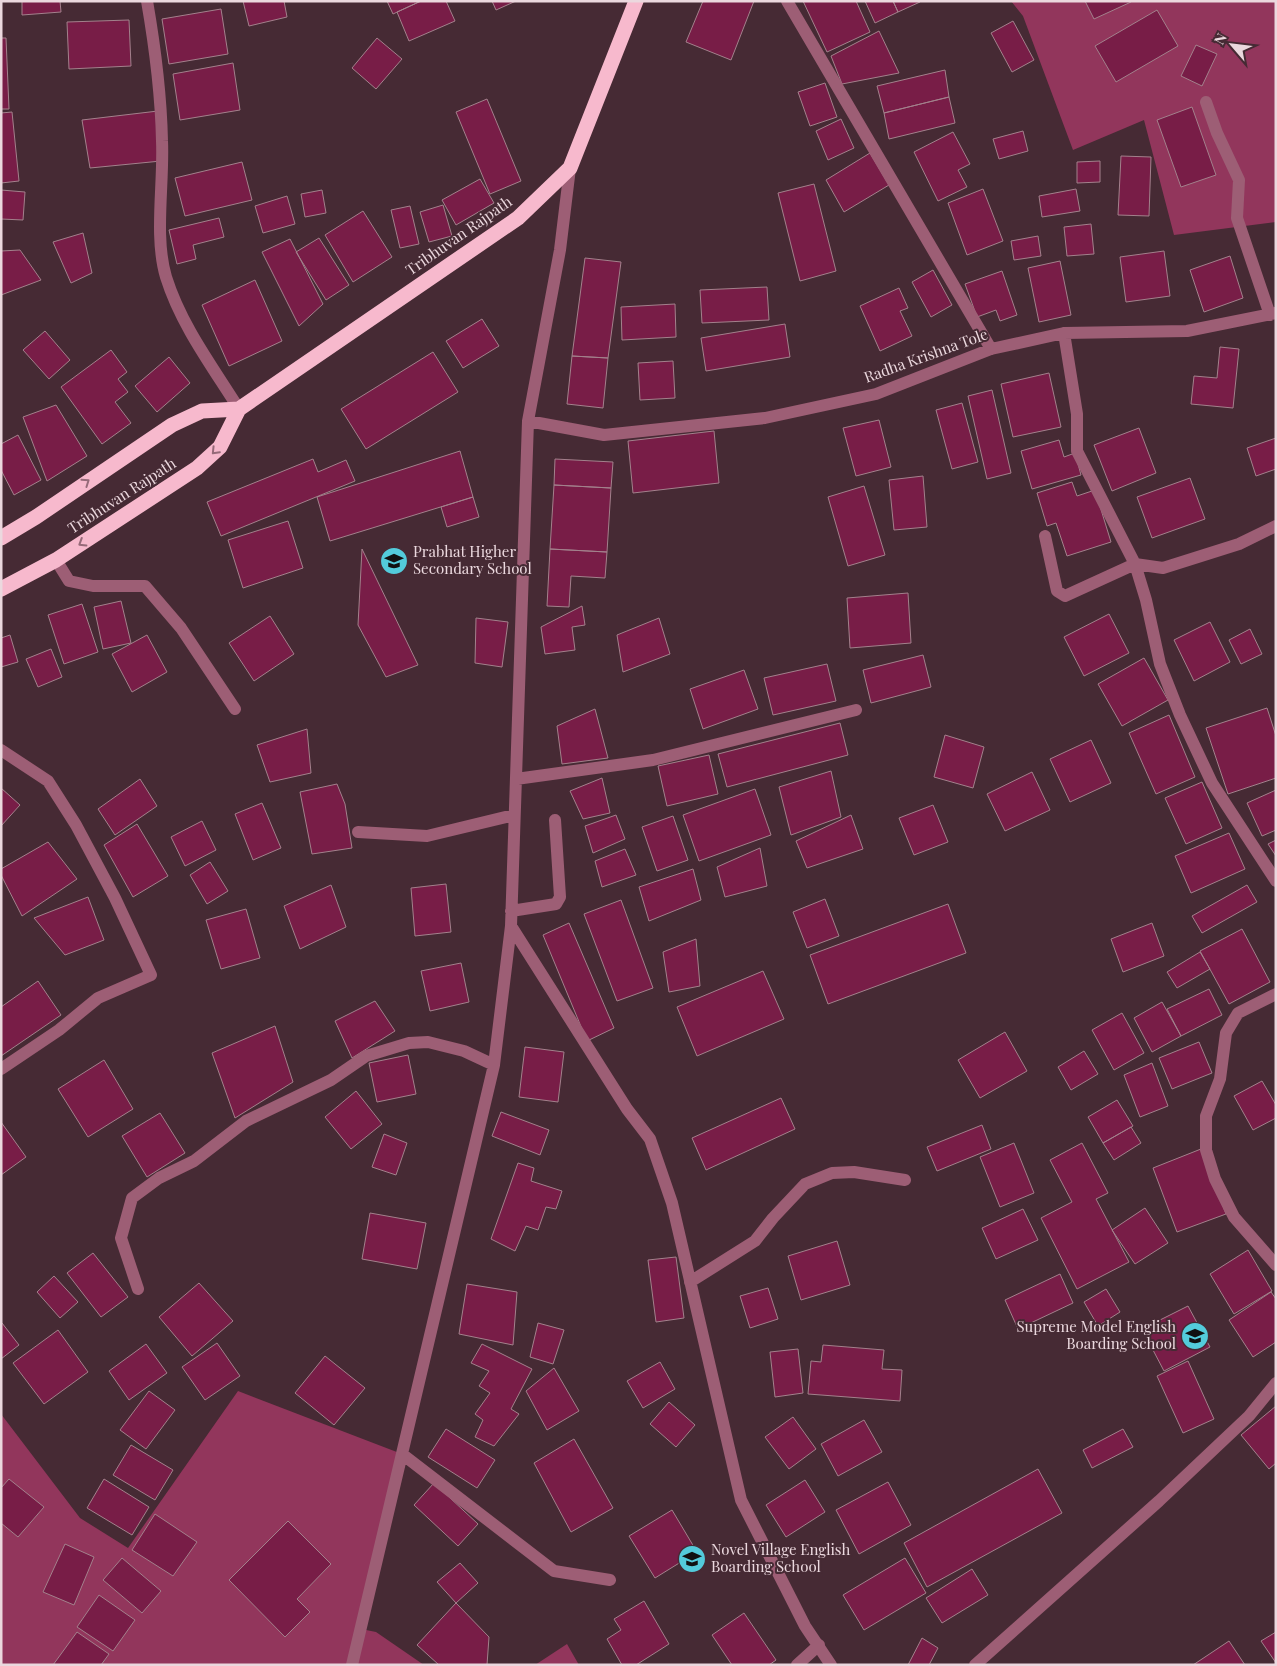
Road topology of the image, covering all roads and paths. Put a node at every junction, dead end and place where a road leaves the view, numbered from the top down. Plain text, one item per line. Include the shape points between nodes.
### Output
1 (147, 1) edge
2 (636, 1) edge
3 (787, 1) edge
4 (1206, 102) dead end
5 (570, 168) junction
6 (1273, 314) edge
7 (1064, 333) junction
8 (991, 349) junction
9 (239, 409) junction
10 (528, 421) junction
11 (1276, 526) edge
12 (1045, 536) dead end
13 (1, 538) edge
14 (56, 560) junction
15 (1135, 564) junction
16 (1, 589) edge
17 (235, 709) dead end
18 (856, 710) dead end
19 (1, 750) edge
20 (516, 780) junction
21 (514, 815) junction
22 (555, 820) dead end
23 (358, 832) dead end
24 (1276, 881) edge
25 (511, 911) junction
26 (510, 926) junction
27 (1276, 994) edge
28 (494, 1065) junction
29 (1, 1069) edge
30 (905, 1180) dead end
31 (1276, 1265) edge
32 (690, 1282) junction
33 (138, 1289) dead end
34 (1276, 1384) edge
35 (402, 1454) junction
36 (610, 1580) dead end
37 (819, 1645) junction
38 (352, 1665) edge
39 (797, 1665) edge
40 (832, 1665) edge
41 (974, 1665) edge

1 - 9 street via 162,140 162,238 166,274 179,314
2 - 5 highway, Tribhuvan Rajpath
3 - 8 street
4 - 6 street via 1240,180 1237,218
5 - 9 highway, Tribhuvan Rajpath via 518,218
5 - 10 street via 560,250
6 - 7 street, Radha Krishna Tole via 1187,331
7 - 8 street, Radha Krishna Tole
7 - 15 street via 1077,414 1077,451
8 - 10 street, Radha Krishna Tole via 876,394 765,418 604,435
13 -> 9 highway, Tribhuvan Rajpath via 172,425 202,411
9 -> 14 highway, Tribhuvan Rajpath via 220,448 197,468
10 - 20 street
11 - 15 street via 1239,544 1163,568
12 - 15 street via 1057,591 1065,596
14 - 16 highway, Tribhuvan Rajpath
14 - 17 street via 70,581 93,586 145,586 181,628
15 - 24 street via 1160,664 1180,715 1212,783
18 - 20 street via 653,760
19 - 29 street via 48,781 115,898 151,975 98,998 60,1030
20 - 21 street
21 - 23 street via 427,836
21 - 25 street
22 - 25 street via 560,897 556,904 549,906
25 - 26 street
26 - 28 street
26 - 32 street via 650,1139 672,1203
27 - 31 street via 1238,1013 1226,1033 1220,1078 1206,1116 1206,1150 1214,1179 1234,1217
28 - 33 street via 464,1051 428,1042 409,1043 366,1056 331,1080 246,1121 194,1161 159,1178 132,1198 121,1238
28 - 35 street
30 - 32 street via 854,1172 832,1173 805,1184 755,1241
32 - 37 street via 741,1500 805,1626
34 - 41 street via 1249,1416 1173,1488
35 - 36 street via 554,1570
35 - 38 street
37 - 39 street
37 - 40 street

